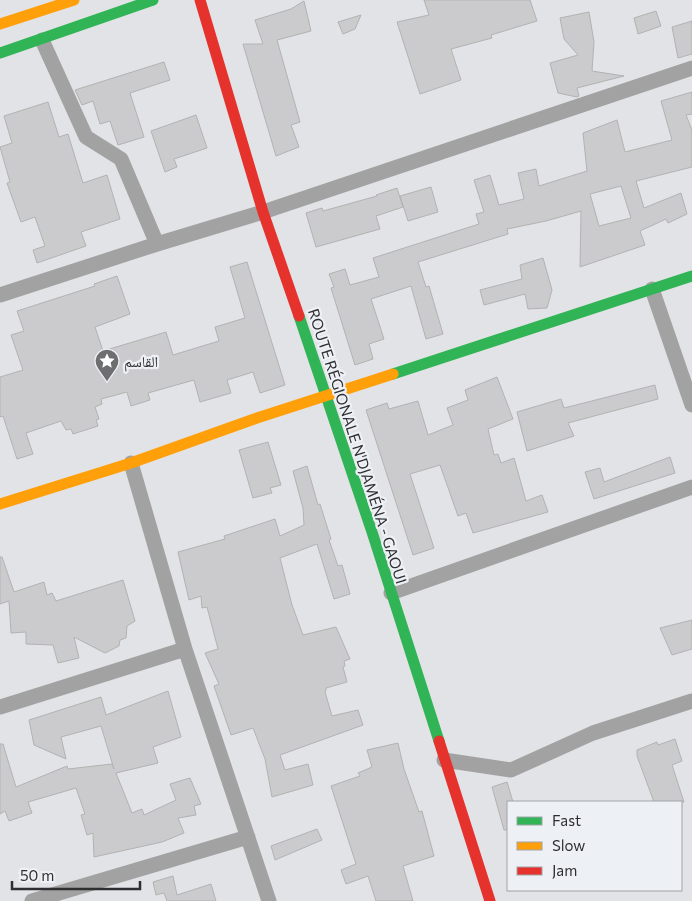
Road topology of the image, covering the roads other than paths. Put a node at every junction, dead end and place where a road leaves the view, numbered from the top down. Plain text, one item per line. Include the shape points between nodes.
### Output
1 (74, 0) edge
2 (153, 0) edge
3 (200, 0) edge
4 (0, 24) edge
5 (42, 40) junction
6 (0, 53) edge
7 (692, 68) edge
8 (263, 212) junction
9 (157, 244) junction
10 (692, 276) edge
11 (652, 289) junction
12 (0, 294) edge
13 (326, 396) junction
14 (692, 405) edge
15 (131, 463) junction
16 (692, 487) edge
17 (0, 504) edge
18 (391, 593) junction
19 (185, 649) junction
20 (692, 701) edge
21 (0, 707) edge
22 (444, 760) junction
23 (248, 837) junction
24 (32, 901) edge
25 (269, 901) edge
26 (490, 901) edge

1 - 4 street
2 - 5 street
3 - 8 street, ROUTE RÉGIONALE N'DJAMÉNA - GAOUI
5 - 6 street
5 - 9 street via 86,137 121,159
7 - 8 street
8 - 9 street
8 - 13 street, ROUTE RÉGIONALE N'DJAMÉNA - GAOUI
9 - 12 street
10 - 11 street
11 - 13 street
11 - 14 street
13 - 15 street
13 - 18 street, ROUTE RÉGIONALE N'DJAMÉNA - GAOUI
15 - 17 street
15 - 19 street
16 - 18 street
18 - 22 street, ROUTE RÉGIONALE N'DJAMÉNA - GAOUI
19 - 21 street
19 - 23 street
20 - 22 street via 593,733 511,770
22 - 26 street, ROUTE RÉGIONALE N'DJAMÉNA - GAOUI
23 - 24 street
23 - 25 street

